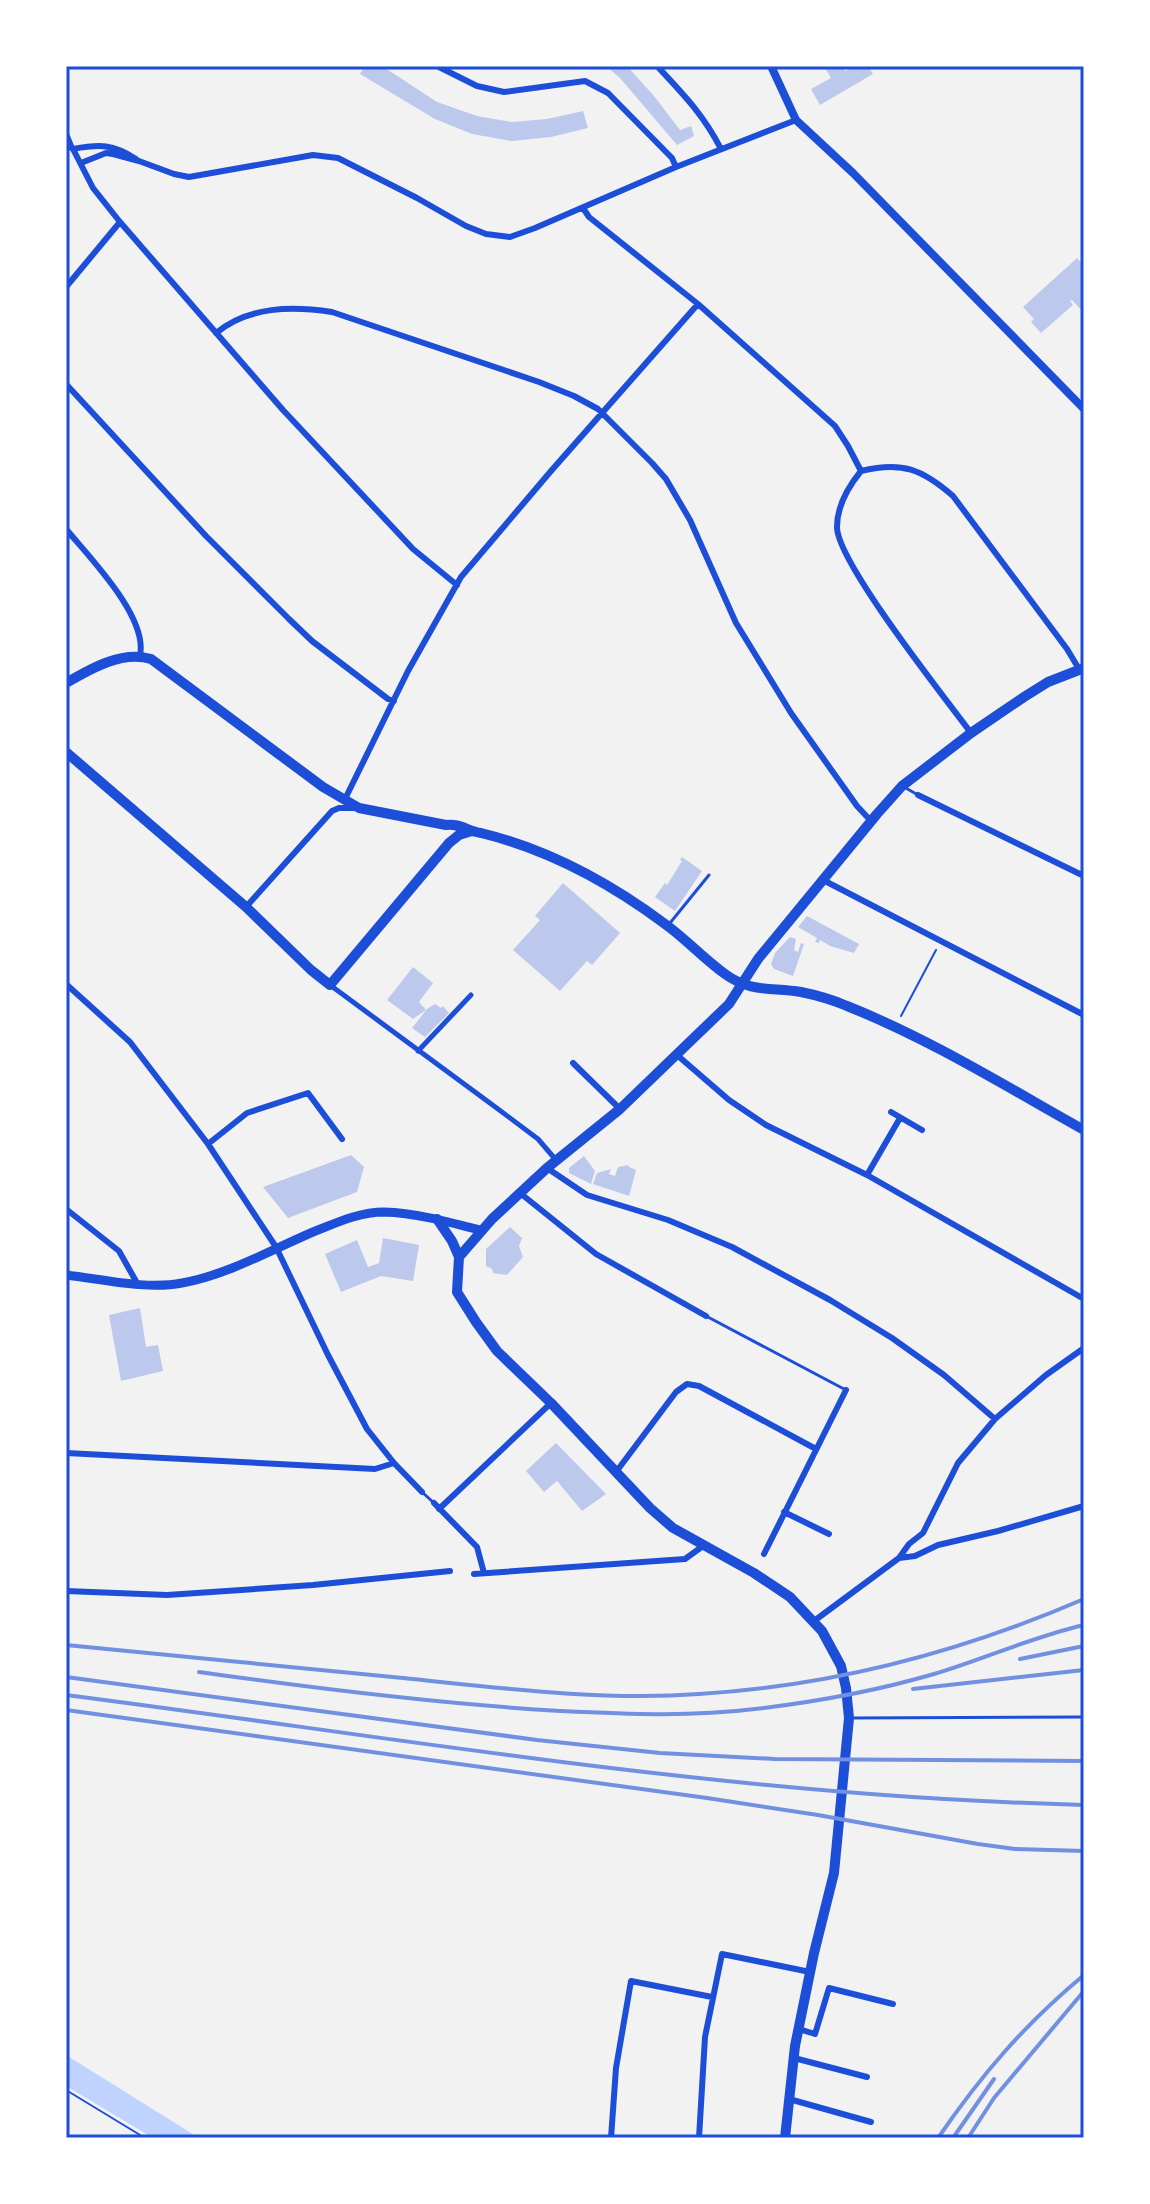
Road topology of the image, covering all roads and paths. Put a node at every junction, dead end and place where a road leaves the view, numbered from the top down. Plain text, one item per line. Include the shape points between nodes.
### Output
1 (437, 66) edge
2 (657, 66) edge
3 (771, 66) edge
4 (796, 120) junction
5 (66, 134) edge
6 (66, 145) edge
7 (73, 149) junction
8 (721, 149) junction
9 (139, 161) junction
10 (81, 163) junction
11 (676, 167) junction
12 (583, 208) junction
13 (120, 222) junction
14 (66, 287) edge
15 (698, 304) junction
16 (216, 333) junction
17 (66, 384) edge
18 (1084, 409) edge
19 (602, 413) junction
20 (861, 471) junction
21 (66, 529) edge
22 (457, 585) junction
23 (140, 655) junction
24 (1081, 668) edge
25 (69, 679) edge
26 (394, 701) junction
27 (971, 733) junction
28 (66, 752) edge
29 (902, 786) junction
30 (918, 795) joint
31 (345, 799) junction
32 (359, 808) junction
33 (871, 821) junction
34 (446, 825) junction
35 (472, 831) junction
36 (449, 843) junction
37 (709, 875) dead end
38 (1084, 876) edge
39 (823, 880) junction
40 (246, 907) junction
41 (668, 926) junction
42 (936, 950) dead end
43 (66, 984) edge
44 (743, 984) junction
45 (330, 985) junction
46 (471, 995) dead end
47 (1084, 1015) edge
48 (901, 1016) dead end
49 (418, 1051) junction
50 (677, 1055) junction
51 (573, 1063) dead end
52 (620, 1109) junction
53 (891, 1112) dead end
54 (900, 1118) junction
55 (922, 1130) dead end
56 (1084, 1130) edge
57 (342, 1139) dead end
58 (208, 1144) junction
59 (552, 1165) junction
60 (867, 1175) junction
61 (520, 1193) junction
62 (66, 1209) edge
63 (437, 1219) junction
64 (480, 1230) junction
65 (276, 1247) junction
66 (459, 1257) junction
67 (66, 1275) edge
68 (137, 1283) junction
69 (1084, 1299) edge
70 (706, 1316) joint
71 (1084, 1348) edge
72 (846, 1390) joint
73 (551, 1403) junction
74 (995, 1419) junction
75 (816, 1449) junction
76 (66, 1453) edge
77 (394, 1463) junction
78 (616, 1472) junction
79 (422, 1492) joint
80 (436, 1506) junction
81 (1084, 1506) edge
82 (784, 1512) junction
83 (829, 1534) dead end
84 (703, 1546) junction
85 (764, 1554) dead end
86 (899, 1558) junction
87 (450, 1571) dead end
88 (484, 1573) junction
89 (474, 1574) dead end
90 (66, 1591) edge
91 (814, 1621) junction
92 (1084, 1717) edge
93 (849, 1718) junction
94 (810, 1972) junction
95 (712, 1997) junction
96 (893, 2004) dead end
97 (799, 2029) junction
98 (794, 2058) junction
99 (867, 2077) dead end
100 (66, 2090) edge
101 (789, 2099) junction
102 (871, 2122) dead end
103 (145, 2138) edge
104 (611, 2138) edge
105 (699, 2138) edge
106 (785, 2138) edge

1 - 11 street via 477,86 504,92 585,81 608,93
2 - 8 street via 697,109
3 - 4 street
4 - 8 street
4 - 18 street
5 - 7 street
6 - 7 street
7 - 9 street via 112,147
7 - 10 street
8 - 11 street
9 - 10 street via 106,153
9 - 12 street via 189,177 313,155 338,158 466,226 510,237
10 - 13 street
11 - 12 street
12 - 15 street via 618,243
13 - 14 street
13 - 16 street
15 - 19 street
15 - 20 street via 835,426
16 - 19 street via 236,319 265,311 332,312 574,396
16 - 22 street via 384,520
17 - 26 street via 289,619
19 - 22 street
19 - 33 street via 666,479 736,623 791,713
20 - 24 street via 897,466 915,470 953,496
20 - 27 street via 839,511 841,543 876,603
21 - 23 street via 121,594 141,639
22 - 26 street
23 - 25 main road
23 - 31 main road
24 - 27 main road via 1048,682
26 - 31 street
27 - 29 main road
28 - 40 main road
29 - 30 lane
29 - 33 main road
30 - 38 street
31 - 32 main road
32 - 34 main road
32 - 40 street via 332,811
33 - 39 main road
34 - 35 main road
34 - 36 main road
35 - 36 main road
35 - 41 main road via 547,855
36 - 45 main road
37 - 41 lane
39 - 44 main road
39 - 47 street
40 - 45 main road
41 - 44 main road
42 - 48 path
43 - 58 street via 130,1042
44 - 50 main road
44 - 56 main road via 849,1006
45 - 49 street
46 - 49 street
49 - 59 street via 538,1139
50 - 52 main road
50 - 60 street via 766,1125
51 - 52 street
52 - 59 main road
53 - 54 street
54 - 55 street
54 - 60 street
57 - 58 street via 308,1093 247,1113
58 - 65 street
59 - 61 main road
59 - 74 street via 587,1195 732,1247 830,1300 944,1375
60 - 69 street
61 - 64 main road
61 - 70 street via 596,1254
62 - 68 street via 119,1251
63 - 64 main road
63 - 65 main road via 367,1214
63 - 66 main road
64 - 66 main road
65 - 68 main road via 182,1283
65 - 77 street via 355,1409
66 - 73 main road via 457,1292 497,1351
67 - 68 main road
70 - 72 lane
71 - 74 street
72 - 75 street
73 - 78 main road
73 - 80 street
74 - 86 street via 958,1463 923,1533
75 - 78 street via 687,1384
75 - 82 street
76 - 77 street via 375,1469
77 - 79 street
78 - 84 main road via 673,1528
79 - 80 lane
80 - 88 street via 477,1547
81 - 86 street
82 - 83 street
82 - 85 street
84 - 88 street via 673,1561
84 - 91 main road via 790,1597
86 - 91 street
87 - 90 street via 167,1595
88 - 89 street
91 - 93 main road via 841,1666
92 - 93 lane
93 - 94 main road via 834,1873
94 - 95 street via 722,1954
94 - 97 main road
95 - 104 street via 631,1981
95 - 105 street
96 - 97 street via 829,1988 815,2034
97 - 98 main road
98 - 99 street
98 - 101 main road
100 - 103 path
101 - 102 street
101 - 106 main road

